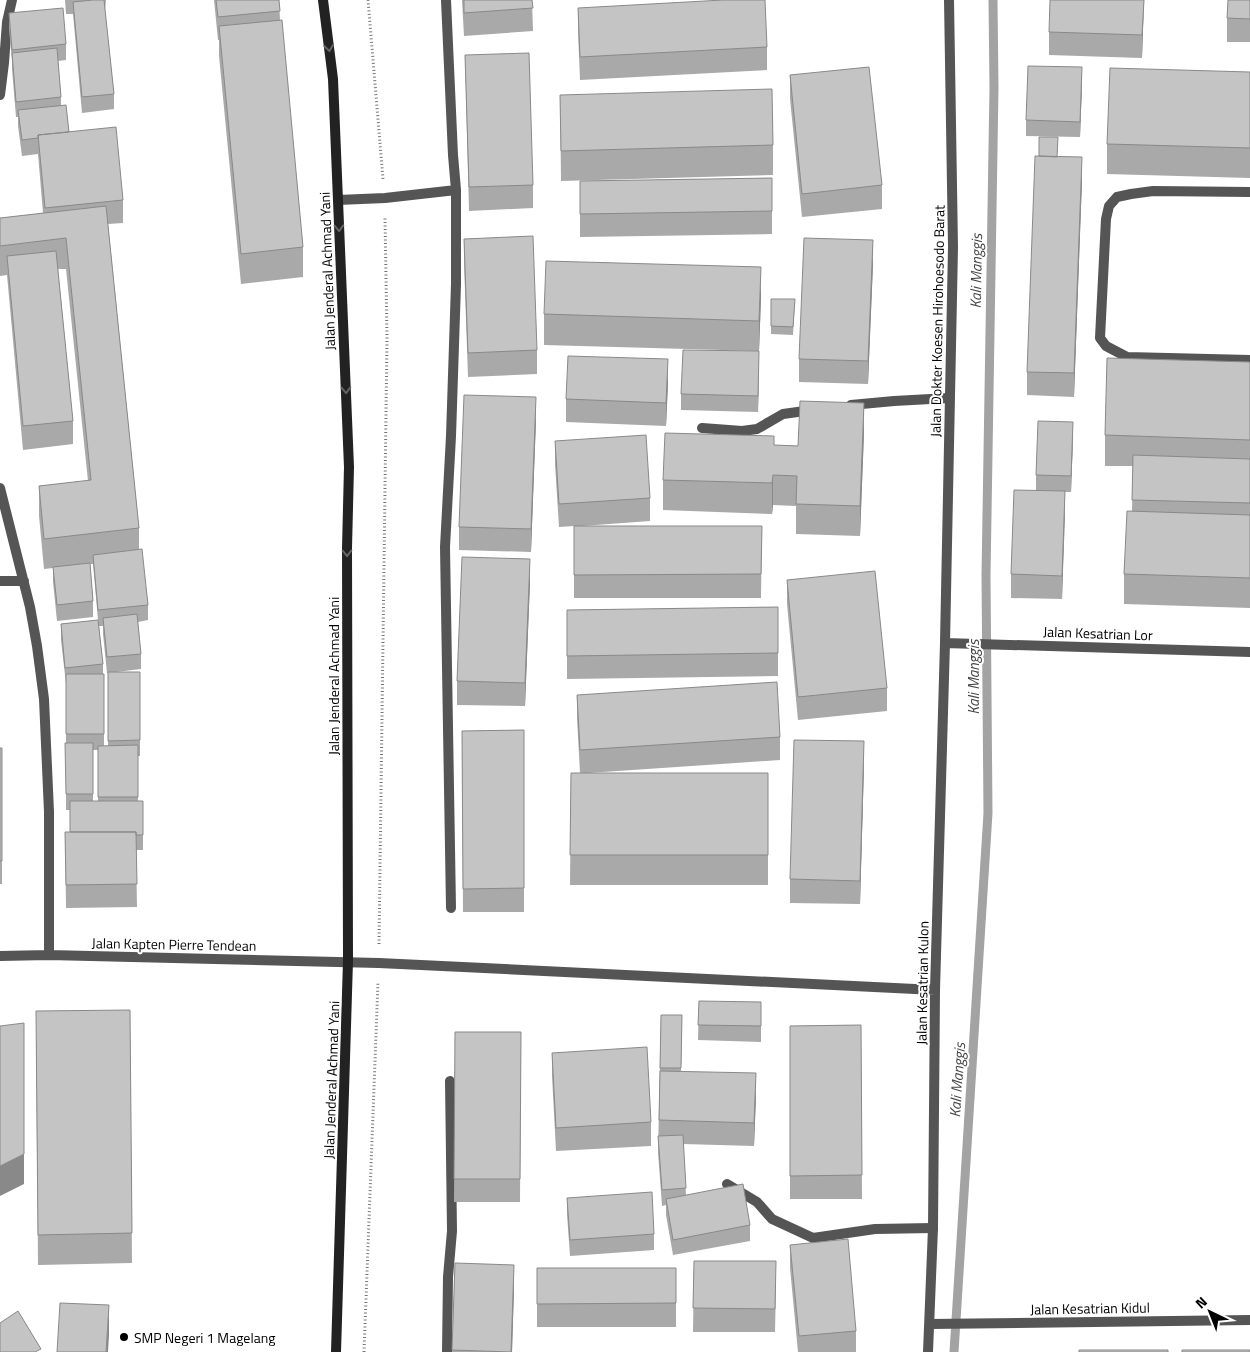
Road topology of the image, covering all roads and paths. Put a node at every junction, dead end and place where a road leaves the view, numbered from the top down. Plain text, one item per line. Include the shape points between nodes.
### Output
1 (12, 0) edge
2 (323, 0) edge
3 (368, 0) edge
4 (446, 0) edge
5 (949, 0) edge
6 (0, 95) edge
7 (456, 190) junction
8 (1250, 192) edge
9 (385, 198) junction
10 (338, 200) junction
11 (1250, 360) edge
12 (949, 398) junction
13 (838, 407) edge
14 (820, 409) edge
15 (702, 428) dead end
16 (0, 488) edge
17 (0, 581) edge
18 (24, 581) junction
19 (945, 643) junction
20 (1250, 652) edge
21 (451, 908) dead end
22 (49, 955) junction
23 (0, 956) edge
24 (348, 962) junction
25 (379, 963) junction
26 (935, 990) junction
27 (450, 1081) dead end
28 (727, 1184) dead end
29 (933, 1228) junction
30 (1250, 1320) edge
31 (930, 1324) junction
32 (336, 1352) edge
33 (364, 1352) edge
34 (446, 1352) edge
35 (928, 1352) edge

1 - 6 street via 6,22
2 -> 10 main road, Jalan Jenderal Achmad Yani via 333,79
3 - 9 path
4 - 7 street
5 - 12 street, Jalan Dokter Koesen Hirohoesodo Barat via 953,247
7 - 9 street
7 - 21 street via 452,427 445,547
8 - 11 street via 1153,192 1117,197 1109,206 1106,219 1100,338 1106,346 1127,358
9 - 10 street
9 - 25 path via 388,338
10 -> 24 main road, Jalan Jenderal Achmad Yani via 349,468
12 - 13 street
12 - 19 street, Jalan Dokter Koesen Hirohoesodo Barat
14 - 15 street via 783,414 757,429
16 - 18 street
17 - 18 street
18 - 22 street via 38,646 44,698 49,812
19 - 20 street, Jalan Kesatrian Lor
19 - 26 street, Jalan Kesatrian Kulon
22 - 23 street, Jalan Kapten Pierre Tendean
22 - 24 street, Jalan Kapten Pierre Tendean
24 - 25 street, Jalan Kapten Pierre Tendean
24 - 32 main road, Jalan Jenderal Achmad Yani
25 - 26 street, Jalan Kapten Pierre Tendean
25 - 33 path
26 - 29 street, Jalan Kesatrian Kulon
27 - 34 street via 452,1231
28 - 29 street via 756,1202 772,1219 813,1238 875,1229
29 - 31 street, Jalan Kesatrian Kulon
30 - 31 street, Jalan Kesatrian Kidul
31 - 35 street, Jalan Kesatrian Kulon

